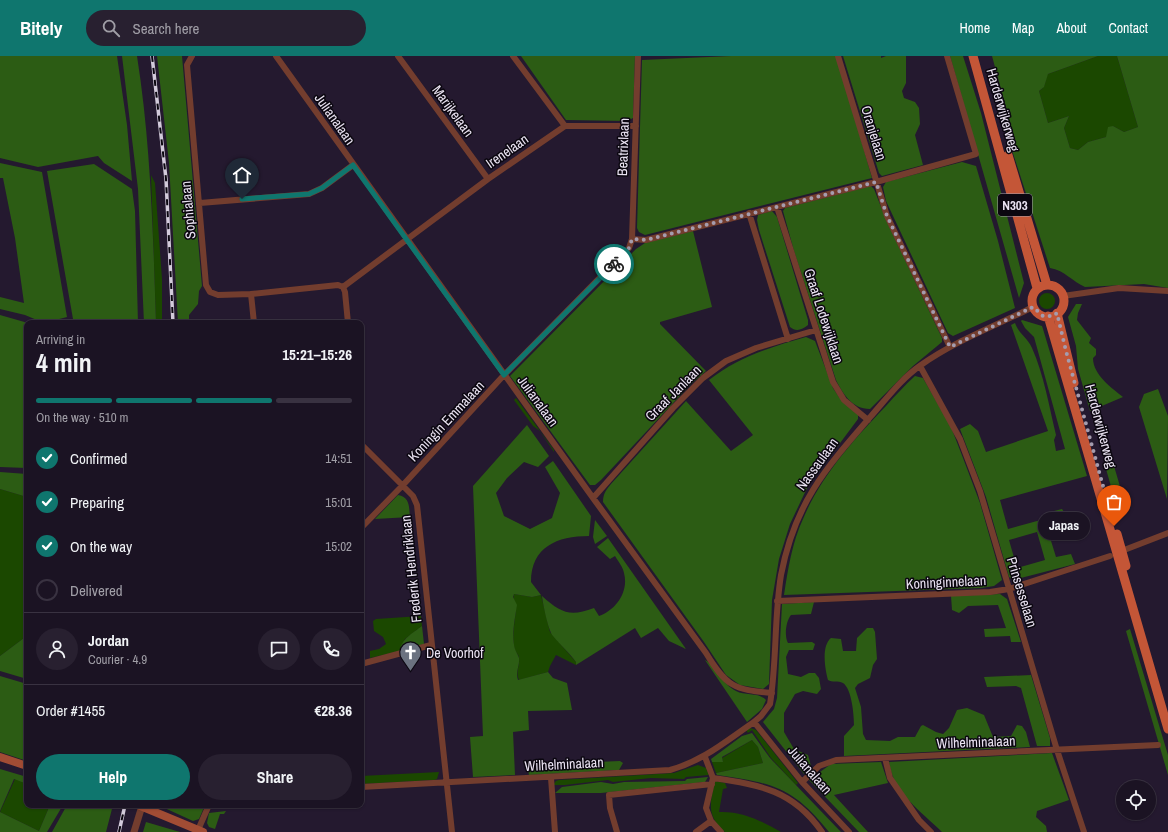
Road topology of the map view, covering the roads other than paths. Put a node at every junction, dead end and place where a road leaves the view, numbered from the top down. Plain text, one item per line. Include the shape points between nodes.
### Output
1 (192, 56) edge
2 (276, 56) edge
3 (398, 56) edge
4 (513, 56) edge
5 (638, 56) edge
6 (838, 56) edge
7 (947, 56) edge
8 (973, 56) edge
9 (979, 56) edge
10 (564, 126) junction
11 (636, 126) junction
12 (353, 165) junction
13 (488, 180) junction
14 (876, 182) junction
15 (200, 203) junction
16 (777, 207) junction
17 (748, 214) junction
18 (407, 239) junction
19 (632, 239) junction
20 (1047, 285) junction
21 (343, 287) junction
22 (1037, 288) junction
23 (1168, 290) edge
24 (251, 294) junction
25 (1063, 296) junction
26 (1033, 307) junction
27 (1057, 313) junction
28 (1048, 316) junction
29 (254, 320) edge
30 (348, 320) edge
31 (816, 330) junction
32 (788, 339) junction
33 (950, 347) junction
34 (920, 366) junction
35 (504, 375) junction
36 (868, 420) junction
37 (364, 447) edge
38 (403, 485) junction
39 (593, 498) junction
40 (364, 525) edge
41 (1168, 533) edge
42 (1116, 553) junction
43 (1009, 588) junction
44 (777, 601) junction
45 (431, 645) junction
46 (364, 663) edge
47 (772, 693) junction
48 (1168, 707) edge
49 (754, 722) junction
50 (1168, 728) edge
51 (1158, 746) dead end
52 (1057, 750) junction
53 (0, 757) edge
54 (705, 757) junction
55 (885, 758) junction
56 (24, 765) edge
57 (551, 778) junction
58 (712, 781) junction
59 (802, 782) junction
60 (445, 783) junction
61 (364, 787) edge
62 (140, 808) edge
63 (145, 808) edge
64 (208, 808) edge
65 (711, 821) junction
66 (201, 831) edge
67 (134, 832) edge
68 (452, 832) edge
69 (555, 832) edge
70 (617, 832) edge
71 (696, 832) edge
72 (721, 832) edge
73 (822, 832) edge
74 (849, 832) edge
75 (931, 832) edge
76 (1084, 832) edge

1 - 15 street, Sophialaan via 187,65
2 - 12 street, Julianalaan
3 - 13 street, Marijkelaan
4 - 10 street
5 - 11 street, Beatrixlaan
6 - 14 street, Oranjelaan
7 - 14 street via 976,154
8 - 22 main road, Harderwijkerweg / N303
9 - 20 main road, Harderwijkerweg / N303
10 - 11 street
10 - 13 street, Irenelaan
11 - 19 street, Beatrixlaan
12 - 15 street via 322,188 309,194
12 - 18 street, Julianalaan
13 - 18 street, Irenelaan
14 - 16 street
14 - 33 street, Oranjelaan via 887,216
15 - 24 street, Sophialaan via 206,285 210,292 218,295
16 - 17 street
16 - 31 street, Graaf Lodewijklaan
17 - 19 street via 646,240
17 - 32 street
18 - 21 street, Irenelaan
18 - 35 street, Julianalaan
19 - 35 street, Koningin Emmalaan via 625,253
20 - 22 main road
20 - 25 main road via 1057,288
21 - 24 street, Sophialaan via 338,285
21 - 30 street via 346,292
22 - 26 main road, N303 via 1032,297
23 - 25 street via 1119,288
24 - 29 street
25 - 27 main road via 1063,305
26 - 28 main road via 1039,314
26 - 33 street, Nassaulaan
27 - 28 main road
27 - 42 main road, Harderwijkerweg via 1095,458
28 - 42 main road, Harderwijkerweg
31 - 32 street, Graaf Janlaan
31 - 36 street, Graaf Lodewijklaan via 833,382 844,400
32 - 39 street, Graaf Janlaan via 756,348 726,361 703,378
33 - 34 street, Nassaulaan
34 - 36 street, Nassaulaan
34 - 43 street, Prinsesselaan via 960,438 980,491
35 - 38 street, Koningin Emmalaan
35 - 39 street, Julianalaan
36 - 44 street, Nassaulaan via 833,460 809,494 793,529
37 - 38 street, Frederik Hendriklaan
38 - 40 street, Koningin Emmalaan
38 - 45 street, Frederik Hendriklaan via 417,505
39 - 47 street, Julianalaan via 718,672 733,686 747,691
41 - 42 street, Koninginnelaan
42 - 43 street, Koninginnelaan
42 - 48 main road, Harderwijkerweg
42 - 50 main road, Harderwijkerweg
43 - 44 street, Koninginnelaan via 990,592
43 - 52 street, Prinsesselaan
44 - 47 street, Nassaulaan
45 - 46 street
45 - 60 street, Frederik Hendriklaan
47 - 49 street, Nassaulaan via 770,704
49 - 54 street, Wilhelminalaan
49 - 59 street, Julianalaan
51 - 52 street, Wilhelminalaan
52 - 55 street, Wilhelminalaan
52 - 76 street, Prinsesselaan
53 - 56 main road
54 - 57 street, Wilhelminalaan via 688,766 670,770
54 - 58 street
55 - 59 street, Wilhelminalaan via 836,760 819,766
55 - 75 street via 893,784
57 - 60 street, Wilhelminalaan
57 - 69 street
58 - 65 street via 706,808
58 - 70 street via 609,795
58 - 73 street via 753,784 774,790 812,818
59 - 74 street, Julianalaan
60 - 61 street, Wilhelminalaan
60 - 68 street, Frederik Hendriklaan
62 - 67 street
63 - 66 main road
64 - 66 street
65 - 71 street
65 - 72 street

